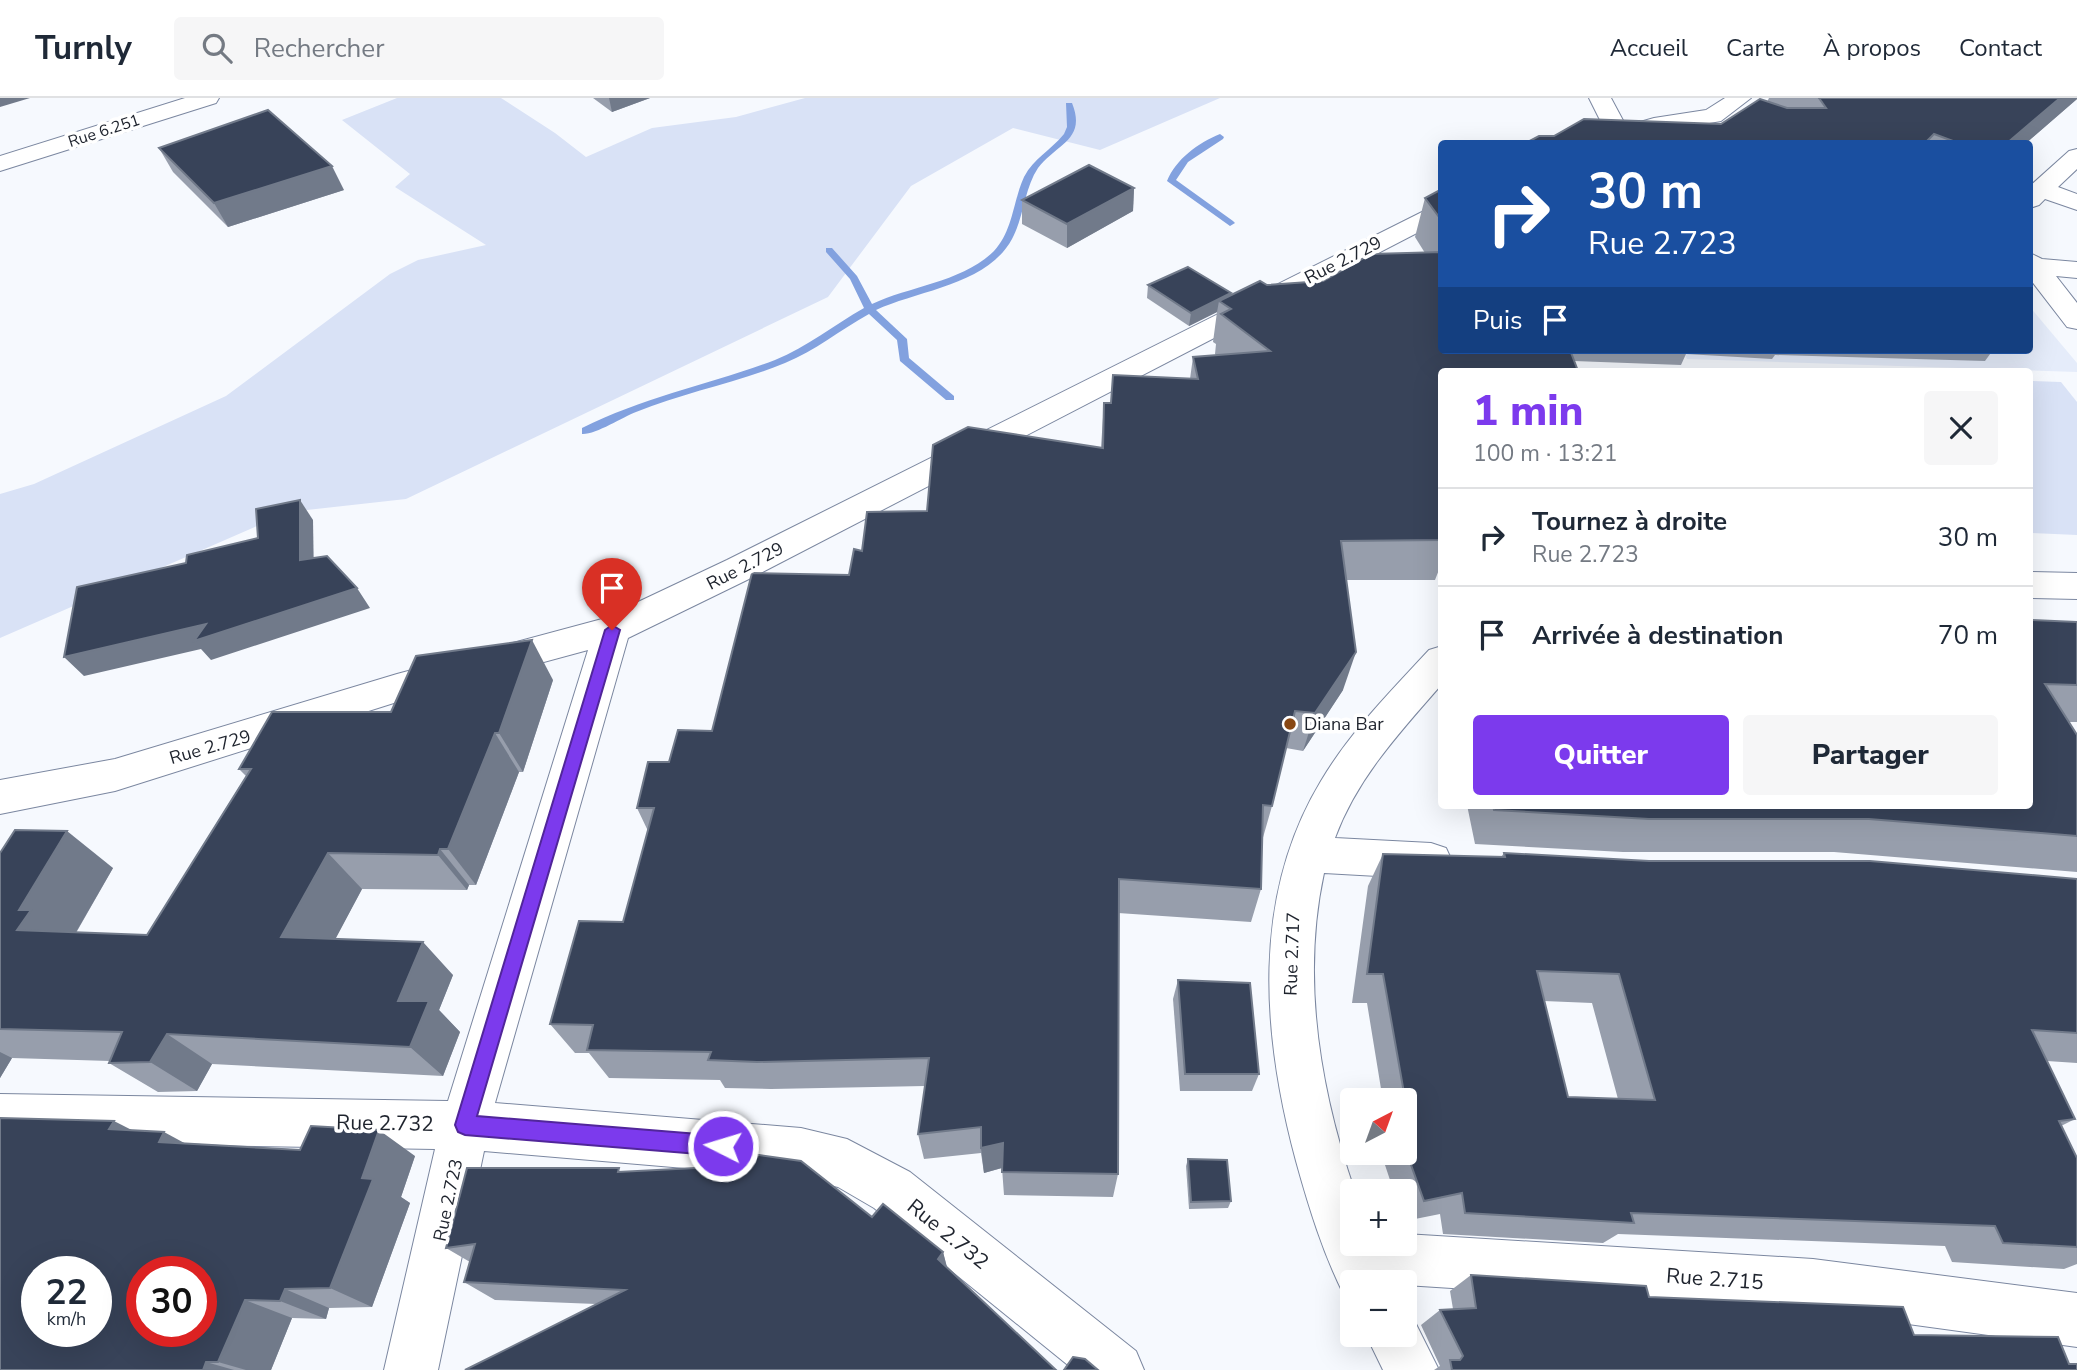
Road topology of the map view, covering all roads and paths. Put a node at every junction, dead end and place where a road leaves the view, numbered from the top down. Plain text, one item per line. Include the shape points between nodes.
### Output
1 (208, 98) edge
2 (1600, 98) edge
3 (1740, 98) edge
4 (1713, 116) junction
5 (1740, 125) edge
6 (1619, 135) junction
7 (1602, 140) edge
8 (2077, 156) edge
9 (0, 164) edge
10 (2036, 195) edge
11 (2077, 202) edge
12 (1438, 212) edge
13 (2033, 263) edge
14 (2033, 266) edge
15 (2077, 270) edge
16 (2077, 321) edge
17 (2033, 585) edge
18 (2077, 586) edge
19 (612, 630) junction
20 (1438, 664) edge
21 (0, 797) edge
22 (1308, 853) junction
23 (1472, 864) edge
24 (0, 1118) edge
25 (465, 1125) junction
26 (1358, 1269) edge
27 (2077, 1320) edge
28 (1400, 1347) edge
29 (411, 1370) edge
30 (1117, 1370) edge
31 (1412, 1370) edge

1 - 9 street, Rue 6.251
2 - 6 street
3 - 4 street
4 - 5 street
4 - 6 street
6 - 7 street
8 - 10 street
10 - 11 street
12 - 19 street, Rue 2.729
13 - 15 street
14 - 16 street
17 - 18 street
19 - 21 street, Rue 2.729 via 397,688 115,775
19 - 25 street, Rue 2.723
20 - 22 street, Rue 2.717 via 1369,741 1324,813
22 - 23 street
22 - 26 street, Rue 2.717 via 1293,910 1290,1006 1309,1124
24 - 25 street, Rue 2.732
25 - 29 street, Rue 2.723
25 - 30 street, Rue 2.732 via 801,1153 848,1164 892,1190
26 - 27 street, Rue 2.715 via 1813,1285
28 - 31 street

